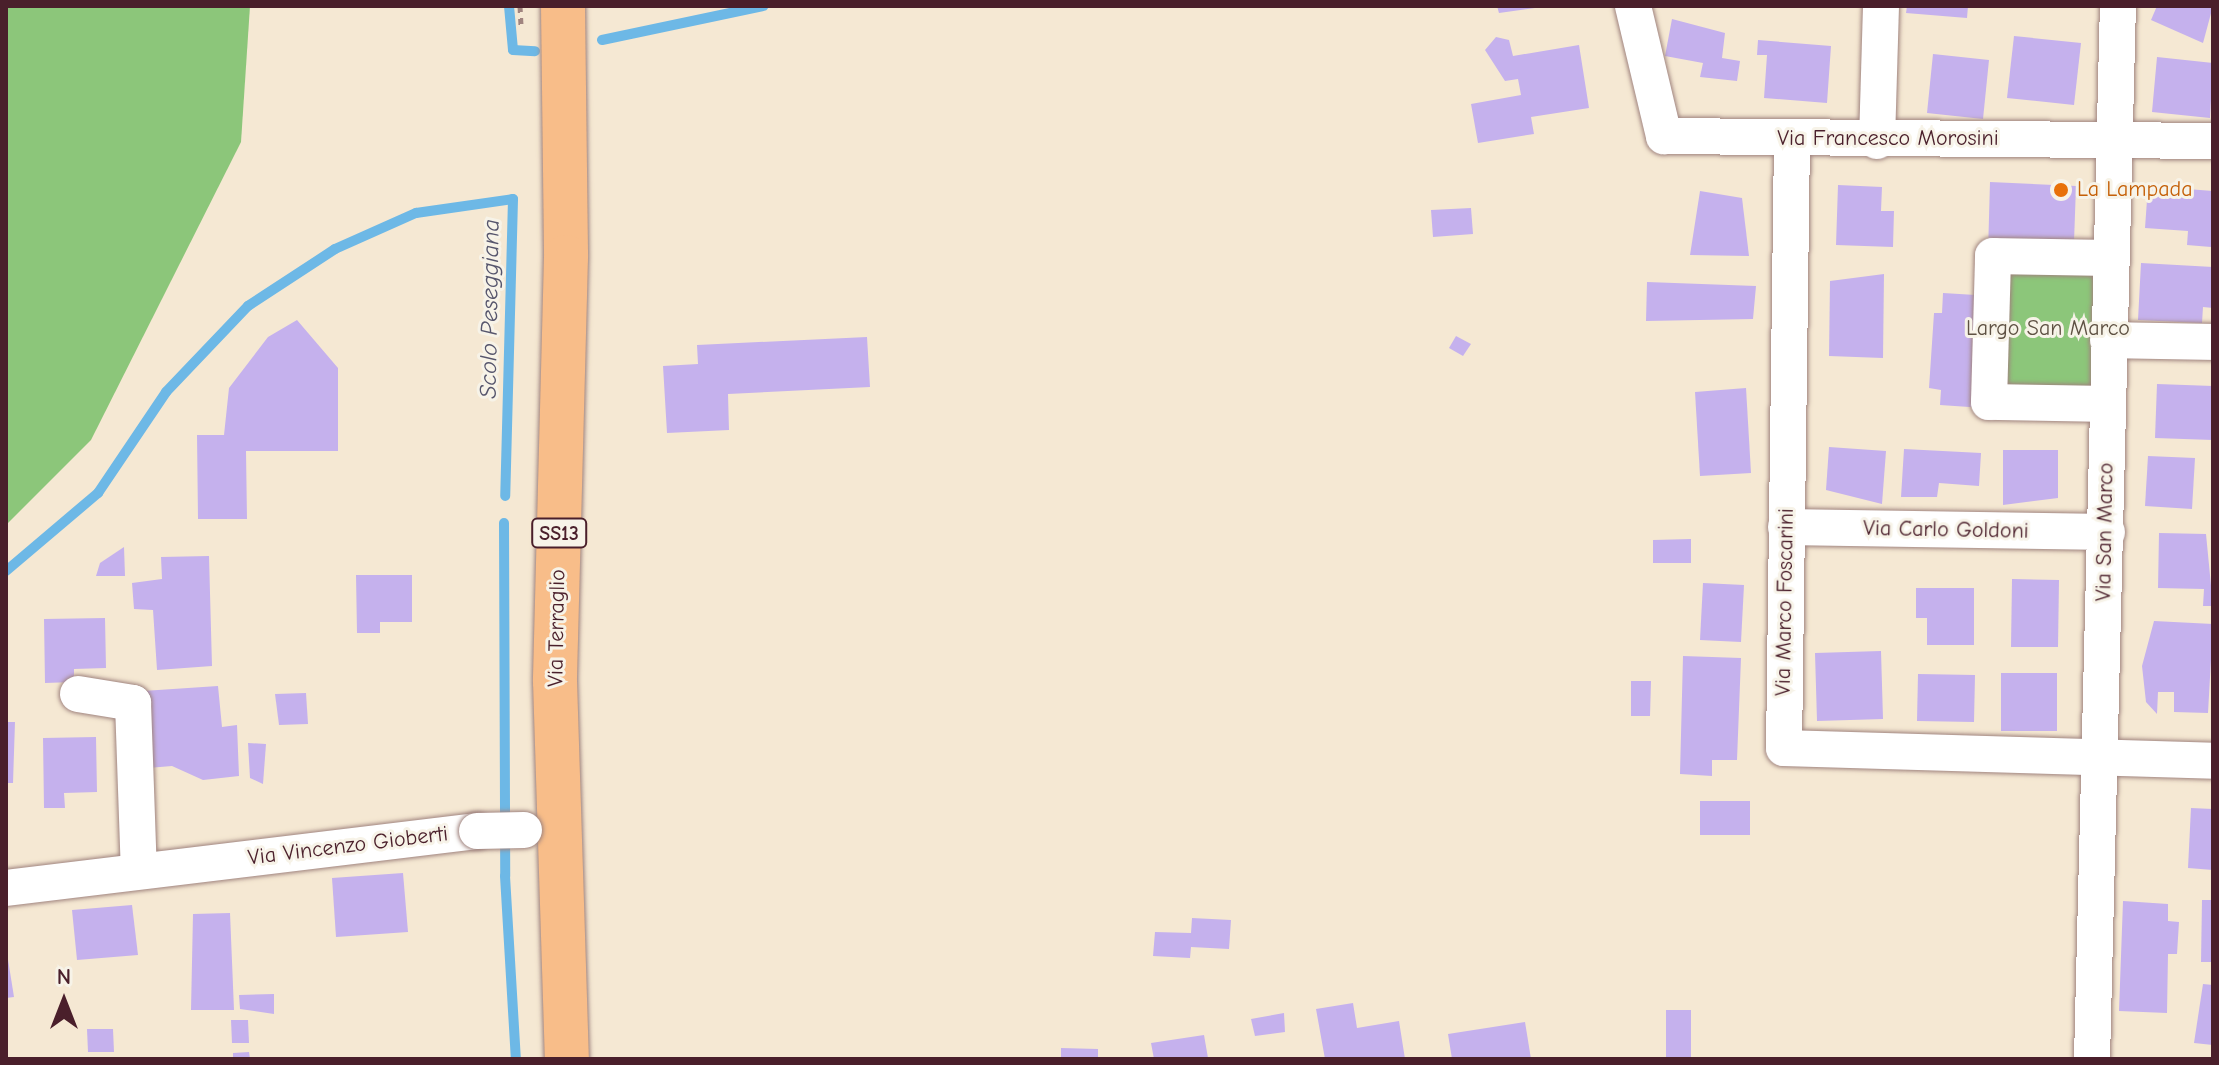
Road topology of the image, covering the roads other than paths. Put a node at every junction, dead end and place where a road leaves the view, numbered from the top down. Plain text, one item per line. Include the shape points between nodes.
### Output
1 (563, 6) edge
2 (1633, 6) edge
3 (1881, 6) edge
4 (2118, 6) edge
5 (2111, 137) junction
6 (1792, 139) junction
7 (1877, 141) junction
8 (2213, 141) edge
9 (2108, 258) junction
10 (2108, 340) junction
11 (2213, 342) edge
12 (2107, 404) junction
13 (1786, 527) junction
14 (2107, 532) junction
15 (78, 694) dead end
16 (2100, 754) junction
17 (2213, 761) edge
18 (541, 830) junction
19 (139, 871) junction
20 (6, 888) edge
21 (567, 1059) edge
22 (2092, 1059) edge

1 - 18 main road, Via Terraglio / SS13
2 - 6 street, Via Francesco Morosini via 1664,136
3 - 7 street
4 - 5 street, Via San Marco
5 - 7 street, Via Francesco Morosini
5 - 8 street, Via Francesco Morosini
5 - 9 street, Via San Marco
6 - 7 street, Via Francesco Morosini
6 - 13 street, Via Marco Foscarini
9 - 10 street, Via San Marco
9 - 12 street via 1993,256 1989,402
10 - 11 street
10 - 12 street, Via San Marco
12 - 14 street, Via San Marco
13 - 14 street, Via Carlo Goldoni
13 - 16 street, Via Marco Foscarini via 1784,748
14 - 16 street, Via San Marco
15 - 19 street via 133,703
16 - 17 street
16 - 22 street, Via San Marco
18 - 19 street, Via Vincenzo Gioberti, bridge via 477,831
18 - 21 main road, Via Terraglio / SS13
19 - 20 street, Via Vincenzo Gioberti

